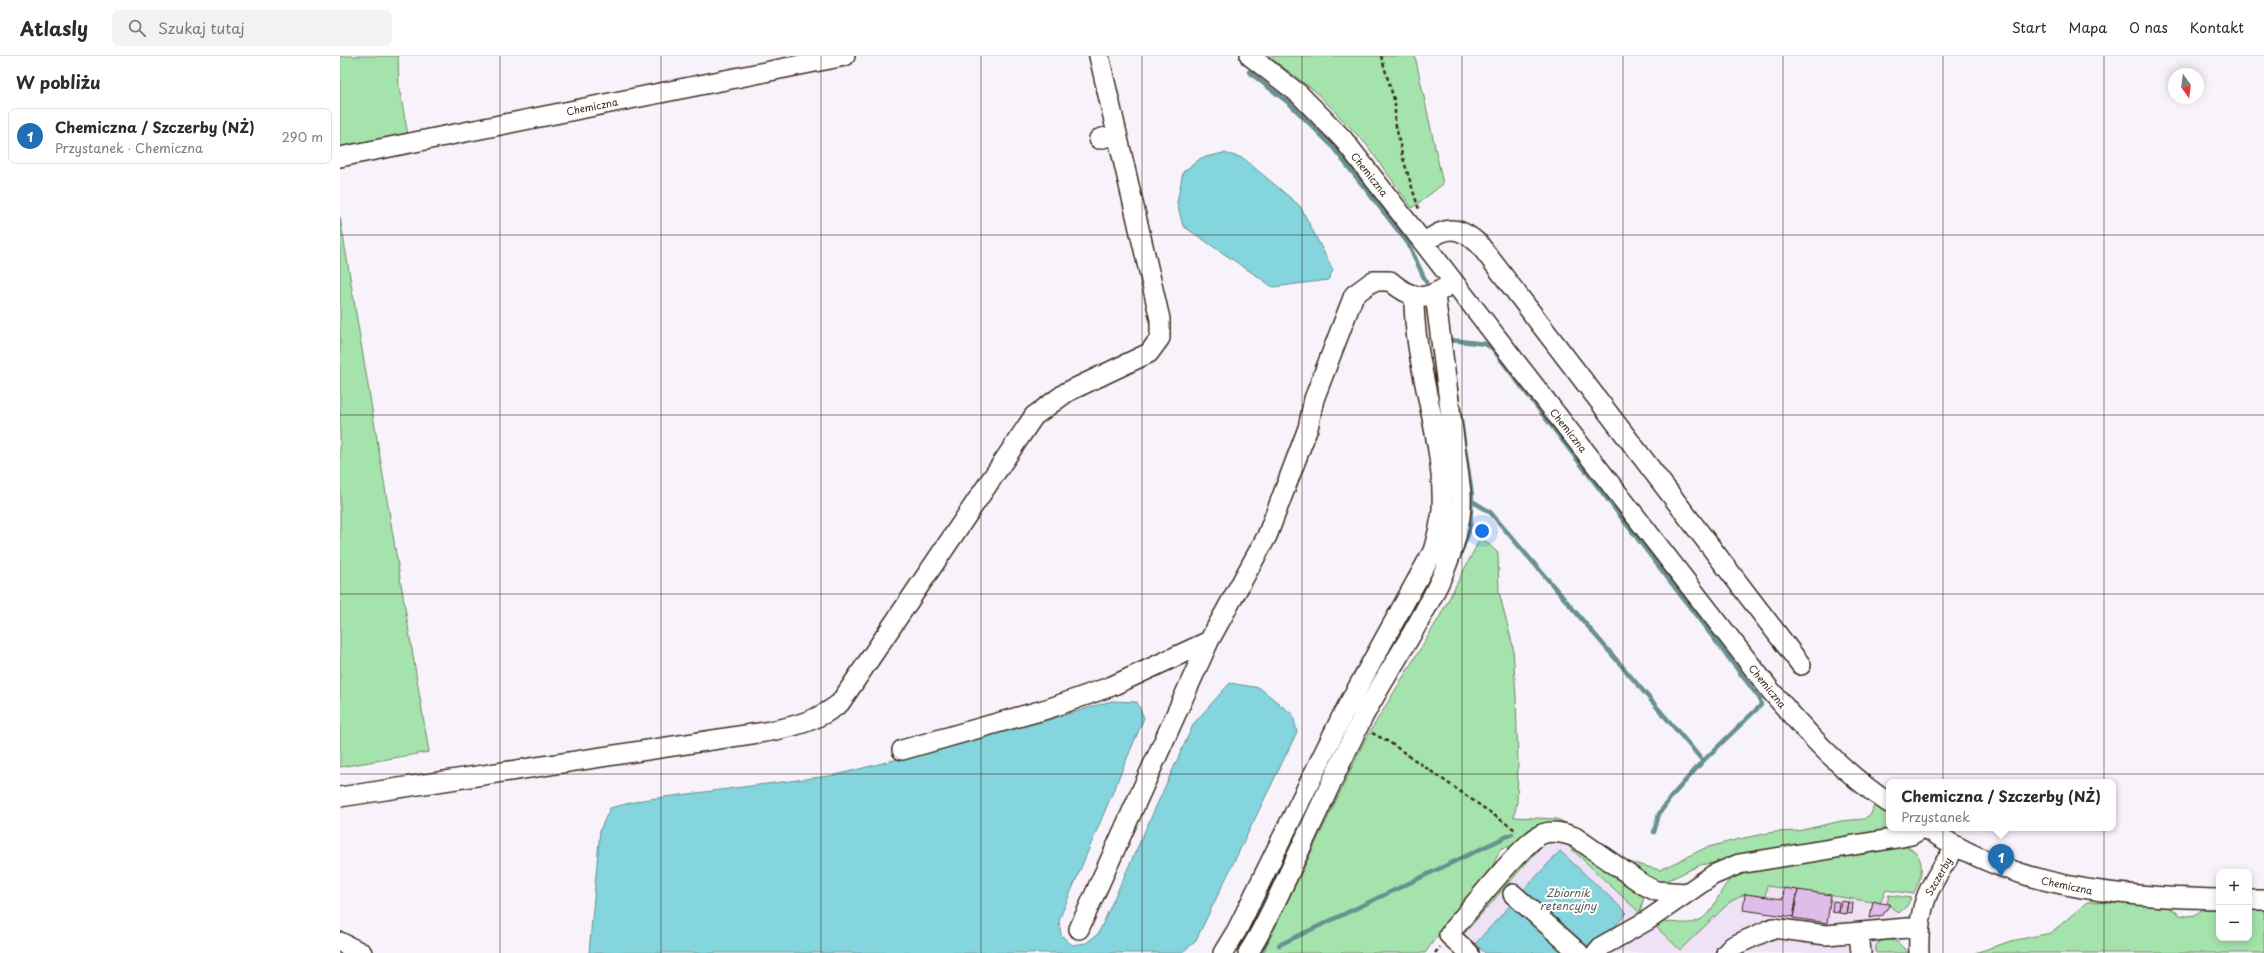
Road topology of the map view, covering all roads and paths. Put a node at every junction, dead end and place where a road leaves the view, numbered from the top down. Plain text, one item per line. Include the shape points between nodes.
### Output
1 (845, 56) edge
2 (1099, 56) edge
3 (1250, 56) edge
4 (1381, 56) edge
5 (340, 156) edge
6 (1422, 240) junction
7 (1454, 282) junction
8 (1414, 295) junction
9 (1435, 295) junction
10 (1209, 641) junction
11 (1801, 665) dead end
12 (1368, 730) dead end
13 (902, 750) dead end
14 (340, 797) edge
15 (1886, 801) edge
16 (1517, 831) dead end
17 (1918, 831) edge
18 (1930, 831) edge
19 (1955, 848) junction
20 (1686, 893) junction
21 (1513, 894) dead end
22 (2216, 899) edge
23 (2252, 900) edge
24 (2264, 900) edge
25 (1919, 927) junction
26 (1079, 929) dead end
27 (1859, 934) junction
28 (340, 942) edge
29 (1755, 944) edge
30 (362, 953) edge
31 (1223, 953) edge
32 (1248, 953) edge
33 (1469, 953) edge
34 (1579, 953) edge
35 (1596, 953) edge
36 (1726, 953) edge
37 (1861, 953) edge
38 (1919, 953) edge

1 - 5 street, Chemiczna
2 - 14 street via 1108,137 1160,319 1158,342 1149,353 1067,392 1034,416 840,703 805,723 771,731
3 - 6 street, Chemiczna via 1299,94 1322,116
4 - 6 path via 1395,103 1395,122 1402,156 1419,207
6 - 7 street, Chemiczna
6 - 11 street via 1441,231 1455,230 1479,244
7 - 9 street
7 - 15 street, Chemiczna via 1771,691 1817,742 1848,771
8 - 9 street
8 - 10 street via 1400,290 1390,281 1373,281 1354,295 1314,399 1308,428 1267,536
8 - 31 street via 1416,330 1441,487 1440,526 1433,551 1342,716 1238,930
9 - 32 street via 1461,492 1462,510 1455,545 1423,613 1359,726 1268,918
10 - 13 street via 1098,691 1050,708
10 - 26 street
12 - 16 path
17 - 20 street via 1896,838 1739,864 1713,875
18 - 19 street, Chemiczna
19 - 22 street, Chemiczna via 2014,871 2069,886 2132,895
19 - 25 street, Szczerby via 1927,892
20 - 33 street via 1656,891 1635,880 1575,838 1567,834 1550,832 1530,842 1451,932
20 - 35 street via 1648,920 1602,946
21 - 34 street
23 - 24 street
25 - 27 street
25 - 38 street, Szczerby
27 - 29 street via 1826,935 1773,928
27 - 37 street
28 - 30 street
29 - 36 street via 1733,946

